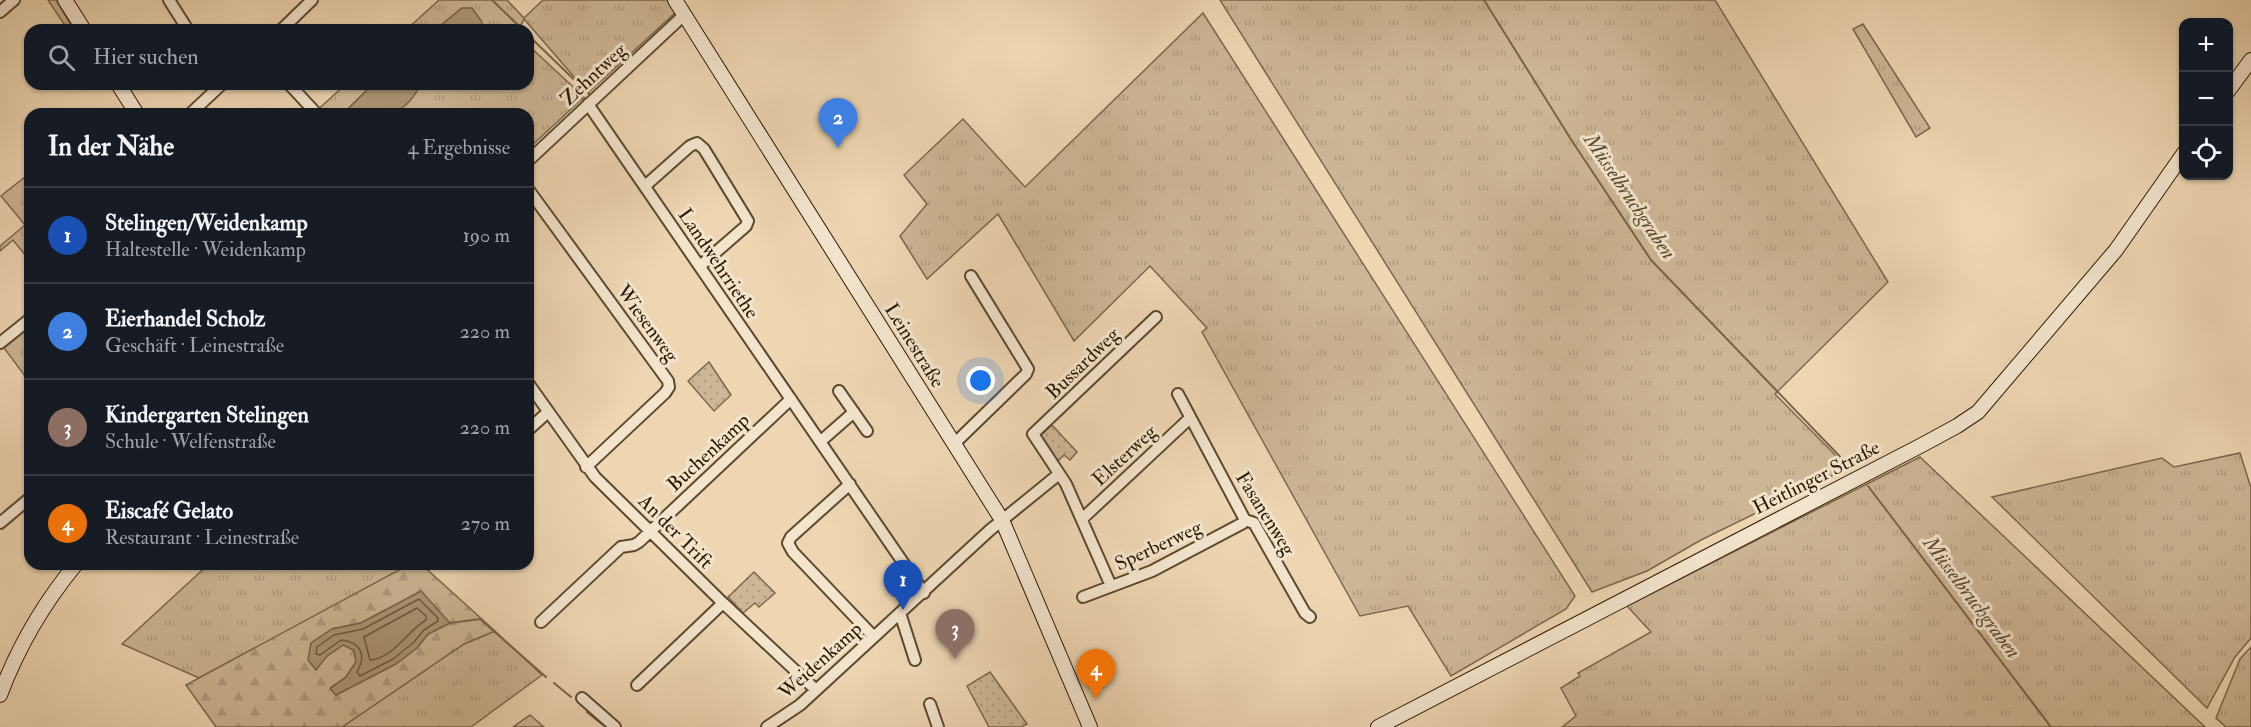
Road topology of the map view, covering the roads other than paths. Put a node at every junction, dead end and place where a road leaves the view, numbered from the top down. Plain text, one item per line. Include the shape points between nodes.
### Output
1 (14, 0) edge
2 (65, 0) edge
3 (169, 0) edge
4 (312, 0) edge
5 (675, 0) edge
6 (0, 12) edge
7 (684, 15) junction
8 (80, 24) edge
9 (184, 24) edge
10 (287, 24) edge
11 (2251, 60) edge
12 (2233, 85) edge
13 (122, 90) edge
14 (216, 90) edge
15 (295, 90) edge
16 (588, 104) junction
17 (132, 108) edge
18 (196, 108) edge
19 (311, 108) edge
20 (534, 155) edge
21 (2179, 160) edge
22 (645, 186) junction
23 (534, 197) edge
24 (700, 266) junction
25 (971, 276) dead end
26 (1156, 317) dead end
27 (24, 324) edge
28 (0, 343) edge
29 (534, 392) edge
30 (840, 392) dead end
31 (1178, 394) dead end
32 (790, 399) junction
33 (548, 412) junction
34 (854, 412) junction
35 (1190, 418) junction
36 (534, 425) edge
37 (867, 431) dead end
38 (821, 441) junction
39 (955, 443) junction
40 (586, 466) junction
41 (1059, 474) junction
42 (850, 484) junction
43 (24, 503) edge
44 (1082, 519) junction
45 (1002, 520) junction
46 (1245, 520) junction
47 (0, 523) edge
48 (651, 531) junction
49 (71, 570) edge
50 (1111, 586) junction
51 (924, 593) junction
52 (1083, 597) dead end
53 (723, 603) junction
54 (900, 613) junction
55 (1311, 617) dead end
56 (541, 621) dead end
57 (873, 636) junction
58 (915, 660) dead end
59 (3, 675) edge
60 (637, 685) dead end
61 (816, 690) junction
62 (0, 695) edge
63 (582, 698) dead end
64 (930, 704) dead end
65 (1394, 723) edge
66 (615, 727) edge
67 (767, 727) edge
68 (938, 727) edge
69 (1090, 727) edge
70 (1378, 727) edge

1 - 6 street
2 - 8 street
3 - 9 street
4 - 10 street
5 - 7 street, Leinestraße
7 - 16 street, Zehntweg
7 - 39 street, Leinestraße
11 - 12 street
13 - 17 street
14 - 18 street
15 - 19 street
16 - 20 street, Zehntweg
16 - 22 street, Landwehrriethe
21 - 65 street, Heitlinger Straße via 2116,250 1978,411 1922,445
22 - 24 street, Landwehrriethe
22 - 24 street via 690,146 697,143 704,149 748,223
23 - 40 street, Wiesenweg via 668,381 665,393
24 - 32 street, Landwehrriethe
25 - 39 street via 1028,369
26 - 41 street, Bussardweg via 1033,434
27 - 28 street
29 - 33 street, An der Trift
30 - 34 street
31 - 35 street, Fasanenweg
32 - 38 street, Landwehrriethe
32 - 48 street, Buchenkamp
33 - 36 street
33 - 40 street, An der Trift
34 - 37 street
34 - 38 street
35 - 44 street, Elsterweg
35 - 46 street, Fasanenweg
38 - 42 street, Landwehrriethe
39 - 45 street, Leinestraße
40 - 48 street, An der Trift
41 - 44 street
41 - 45 street, Weidenkamp
42 - 51 street, Landwehrriethe
42 - 57 street via 788,543
43 - 47 street
44 - 50 street
45 - 51 street, Weidenkamp
45 - 69 street, Leinestraße
46 - 50 street, Sperberweg via 1152,571
46 - 55 street, Fasanenweg via 1254,523 1305,613
48 - 53 street, An der Trift
48 - 56 street, Buchenkamp via 634,545 621,547
49 - 59 street via 53,592
50 - 52 street, Sperberweg
51 - 54 street, Weidenkamp
53 - 60 street
53 - 61 street, An der Trift
54 - 57 street, Weidenkamp
54 - 58 street
57 - 61 street, Weidenkamp
59 - 62 street
61 - 67 street, Weidenkamp
63 - 66 street
64 - 68 street
65 - 70 street, Heitlinger Straße

